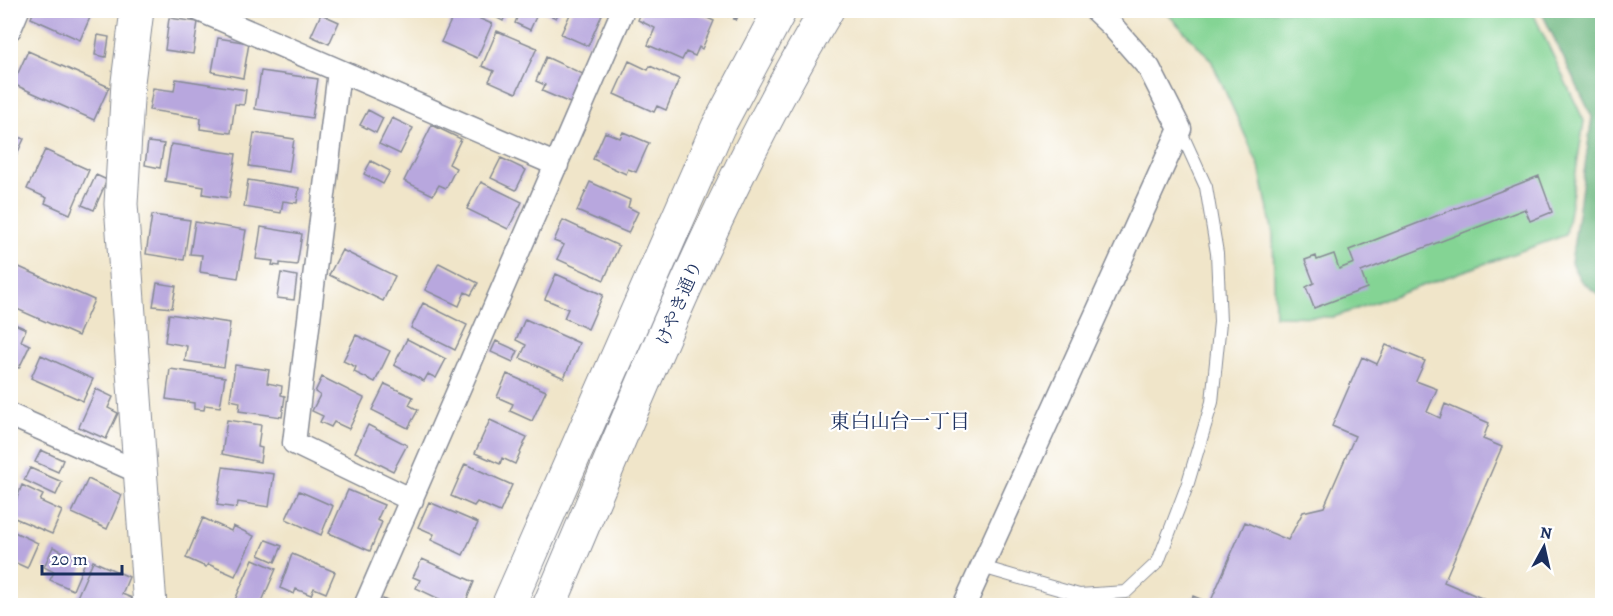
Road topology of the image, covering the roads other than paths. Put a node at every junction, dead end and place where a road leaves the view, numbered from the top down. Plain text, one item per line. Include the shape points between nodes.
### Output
1 (18, 10) edge
2 (137, 10) edge
3 (199, 10) edge
4 (623, 10) edge
5 (780, 10) edge
6 (827, 10) edge
7 (1095, 10) edge
8 (10, 29) edge
9 (339, 71) junction
10 (1180, 129) junction
11 (557, 165) junction
12 (10, 416) edge
13 (141, 473) junction
14 (412, 500) junction
15 (982, 567) junction
16 (150, 606) edge
17 (365, 606) edge
18 (508, 606) edge
19 (549, 606) edge
20 (964, 606) edge

1 - 8 street
2 - 13 street via 128,82 122,204
3 - 9 street
4 - 11 street
5 - 18 street, けやき通り via 718,128
6 - 19 street, けやき通り via 744,162 700,253
7 - 10 street via 1149,68
9 - 11 street
9 - 14 street via 294,443
10 - 15 street
10 - 15 lane via 1206,187 1217,253 1220,322 1212,402 1158,562 1126,592 1079,595
11 - 14 street
12 - 13 street
13 - 16 street
14 - 17 street
15 - 20 street

